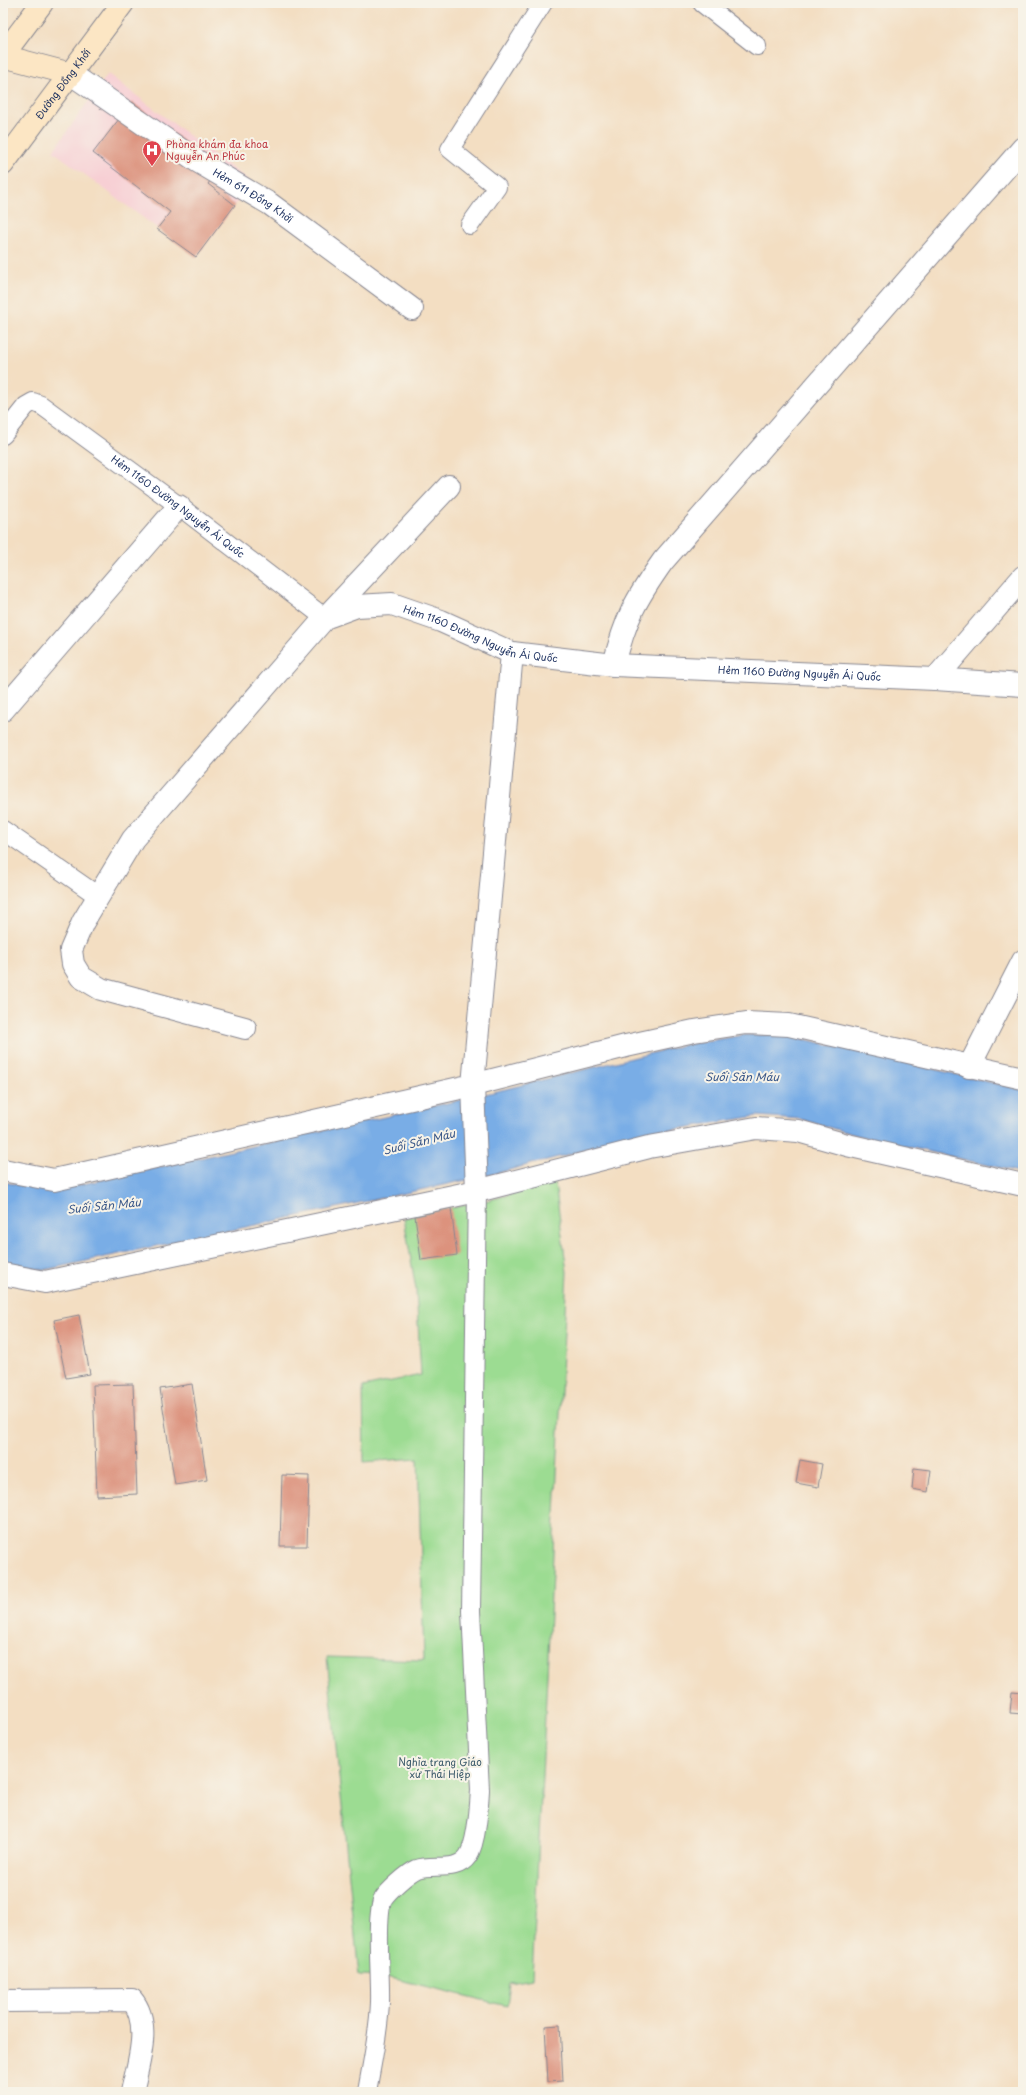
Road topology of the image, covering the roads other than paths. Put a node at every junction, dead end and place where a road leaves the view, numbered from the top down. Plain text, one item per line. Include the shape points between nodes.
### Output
1 (42, 3) edge
2 (123, 3) edge
3 (543, 3) edge
4 (702, 3) edge
5 (757, 46) dead end
6 (3, 55) edge
7 (71, 74) junction
8 (1023, 148) edge
9 (3, 164) edge
10 (470, 225) dead end
11 (412, 309) dead end
12 (3, 435) edge
13 (449, 486) dead end
14 (180, 506) junction
15 (1023, 577) edge
16 (325, 618) junction
17 (512, 653) junction
18 (614, 665) junction
19 (935, 679) junction
20 (1023, 685) edge
21 (3, 710) edge
22 (3, 830) edge
23 (98, 896) junction
24 (1023, 961) edge
25 (244, 1028) dead end
26 (969, 1067) junction
27 (1023, 1078) edge
28 (473, 1085) junction
29 (3, 1170) edge
30 (1023, 1185) edge
31 (478, 1191) junction
32 (3, 1274) edge
33 (3, 2001) edge
34 (132, 2092) edge
35 (368, 2092) edge

1 - 6 main road
2 - 7 main road, Đường Đồng Khởi
3 - 10 lane via 450,149 497,187
4 - 5 lane
6 - 7 main road
7 - 9 main road, Đường Đồng Khởi
7 - 11 street, Hẻm 611 Đồng Khởi via 197,161 270,204
8 - 18 street via 663,561 636,600 626,620
12 - 14 lane, Hẻm 1160 Đường Nguyễn Ái Quốc via 26,406 33,402 41,405
13 - 16 street
14 - 16 lane, Hẻm 1160 Đường Nguyễn Ái Quốc
14 - 21 street
15 - 19 street
16 - 17 street, Hẻm 1160 Đường Nguyễn Ái Quốc via 357,606 392,604 441,621
16 - 23 street via 133,839
17 - 18 street, Hẻm 1160 Đường Nguyễn Ái Quốc
17 - 28 street
18 - 19 street, Hẻm 1160 Đường Nguyễn Ái Quốc
19 - 20 street, Hẻm 1160 Đường Nguyễn Ái Quốc
22 - 23 lane
23 - 25 street via 83,922 72,950 73,964 81,977 101,989
24 - 26 street
26 - 27 street
26 - 28 street via 789,1025 746,1023 626,1046
28 - 29 street via 54,1180
28 - 31 street
30 - 31 street via 847,1145 798,1131 756,1128 649,1147
31 - 32 street via 45,1282
31 - 35 lane via 471,1612 480,1790 476,1832 468,1856 453,1866 417,1869 398,1883 383,1899 380,1917 380,2003
33 - 34 street via 132,2000 142,2018 141,2047

